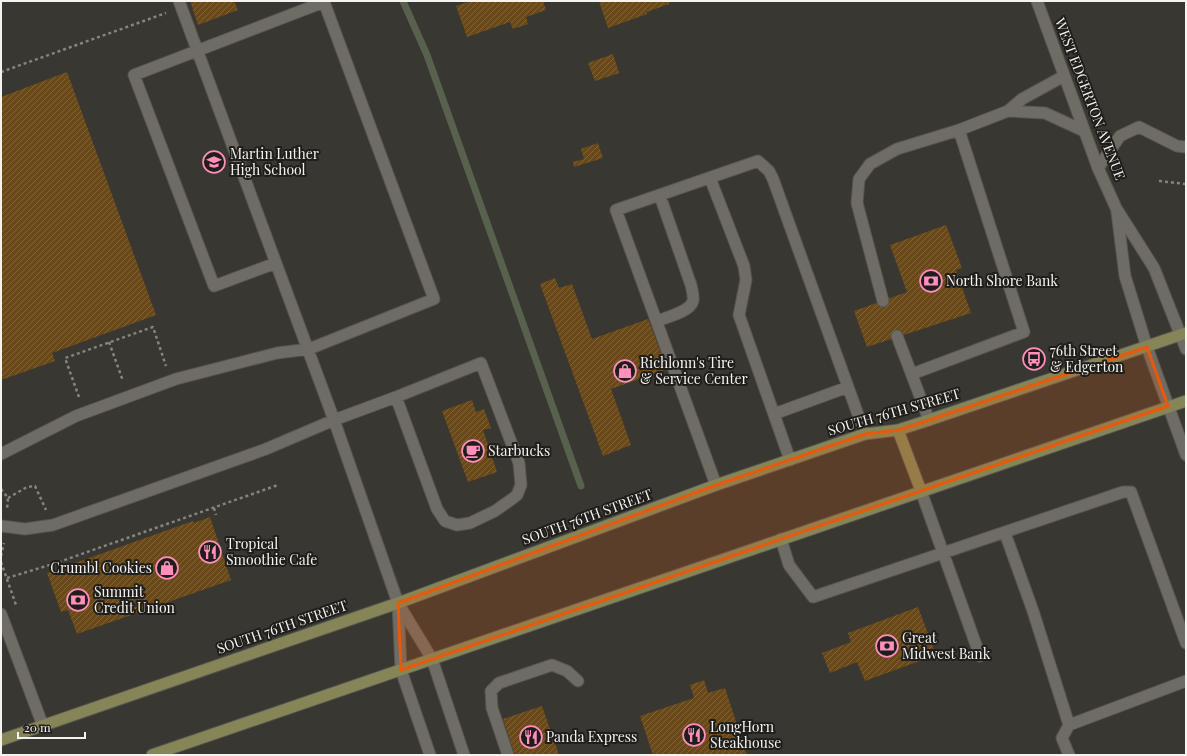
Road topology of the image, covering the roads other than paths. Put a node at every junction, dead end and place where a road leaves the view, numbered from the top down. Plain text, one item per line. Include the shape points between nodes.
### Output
1 (1037, 1) edge
2 (180, 3) edge
3 (198, 52) junction
4 (1064, 76) junction
5 (1008, 111) junction
6 (959, 130) junction
7 (1084, 131) junction
8 (1186, 147) edge
9 (1098, 168) junction
10 (710, 178) junction
11 (660, 196) junction
12 (1116, 208) junction
13 (276, 263) junction
14 (883, 301) dead end
15 (657, 321) junction
16 (1184, 334) edge
17 (897, 336) dead end
18 (1147, 347) junction
19 (308, 349) junction
20 (1186, 349) edge
21 (912, 374) junction
22 (848, 387) junction
23 (396, 396) junction
24 (1186, 401) edge
25 (1168, 406) junction
26 (774, 414) junction
27 (334, 420) junction
28 (929, 420) junction
29 (898, 430) junction
30 (865, 434) junction
31 (1, 454) edge
32 (1186, 455) edge
33 (790, 460) junction
34 (716, 485) junction
35 (921, 491) junction
36 (1, 526) edge
37 (1005, 533) junction
38 (781, 539) junction
39 (943, 552) junction
40 (398, 603) junction
41 (1, 614) edge
42 (1186, 643) edge
43 (980, 656) dead end
44 (432, 659) junction
45 (401, 670) junction
46 (578, 681) dead end
47 (1186, 681) edge
48 (1069, 725) junction
49 (43, 726) junction
50 (1, 740) edge
51 (152, 755) edge
52 (430, 755) edge
53 (464, 755) edge
54 (508, 755) edge
55 (1069, 755) edge

1 - 4 street, WEST EDGERTON AVENUE
2 - 3 street
3 - 13 street
3 - 13 street via 134,75 214,286
3 - 19 street via 324,2 434,299
4 - 5 street via 1022,99
4 - 7 street, WEST EDGERTON AVENUE
5 - 6 street
5 - 7 street via 1045,114
6 - 14 street via 897,149 870,164 859,179 857,203
6 - 21 street via 1024,332
7 - 9 street, WEST EDGERTON AVENUE
8 - 9 street via 1177,146 1139,127 1120,136
9 - 12 street, WEST EDGERTON AVENUE
10 - 11 street
10 - 22 street via 758,161 769,170
10 - 26 street via 744,266 746,280 739,315
11 - 15 street via 694,299 685,309
11 - 15 street via 616,210
12 - 16 street, WEST EDGERTON AVENUE via 1154,268
12 - 18 street, WEST EDGERTON AVENUE via 1125,276
13 - 19 street
15 - 34 street
16 - 18 main road, SOUTH 76TH STREET
16 - 20 street, WEST EDGERTON AVENUE
17 - 21 street
18 - 25 street, WEST EDGERTON AVENUE
18 - 28 main road, SOUTH 76TH STREET
19 - 27 street
19 - 31 street via 277,353 176,379 76,416
21 - 28 street
22 - 26 street
22 - 30 street
23 - 23 street via 481,363 519,463 521,485 517,494 495,511 470,523 456,525 445,521 437,509
23 - 27 street
24 - 25 main road
25 - 32 street, WEST EDGERTON AVENUE
25 - 35 main road
26 - 33 street
27 - 36 street via 266,449 53,525 25,529
27 - 40 street
28 - 29 main road, SOUTH 76TH STREET
29 - 30 main road, SOUTH 76TH STREET
29 - 35 main road
30 - 33 main road, SOUTH 76TH STREET
33 - 34 main road, SOUTH 76TH STREET
34 - 40 main road, SOUTH 76TH STREET
35 - 38 main road
35 - 39 street
37 - 39 street
37 - 42 street via 1123,492 1131,492
37 - 48 street
38 - 39 street via 789,564 813,597
38 - 44 main road
39 - 43 street
40 - 44 street
40 - 45 street
40 - 49 main road, SOUTH 76TH STREET
41 - 49 street
44 - 45 main road
44 - 53 street
45 - 51 main road
45 - 52 street
46 - 54 street via 567,671 552,665 499,683 491,691 492,708
47 - 48 street
48 - 55 street via 1062,738
49 - 50 main road, SOUTH 76TH STREET

